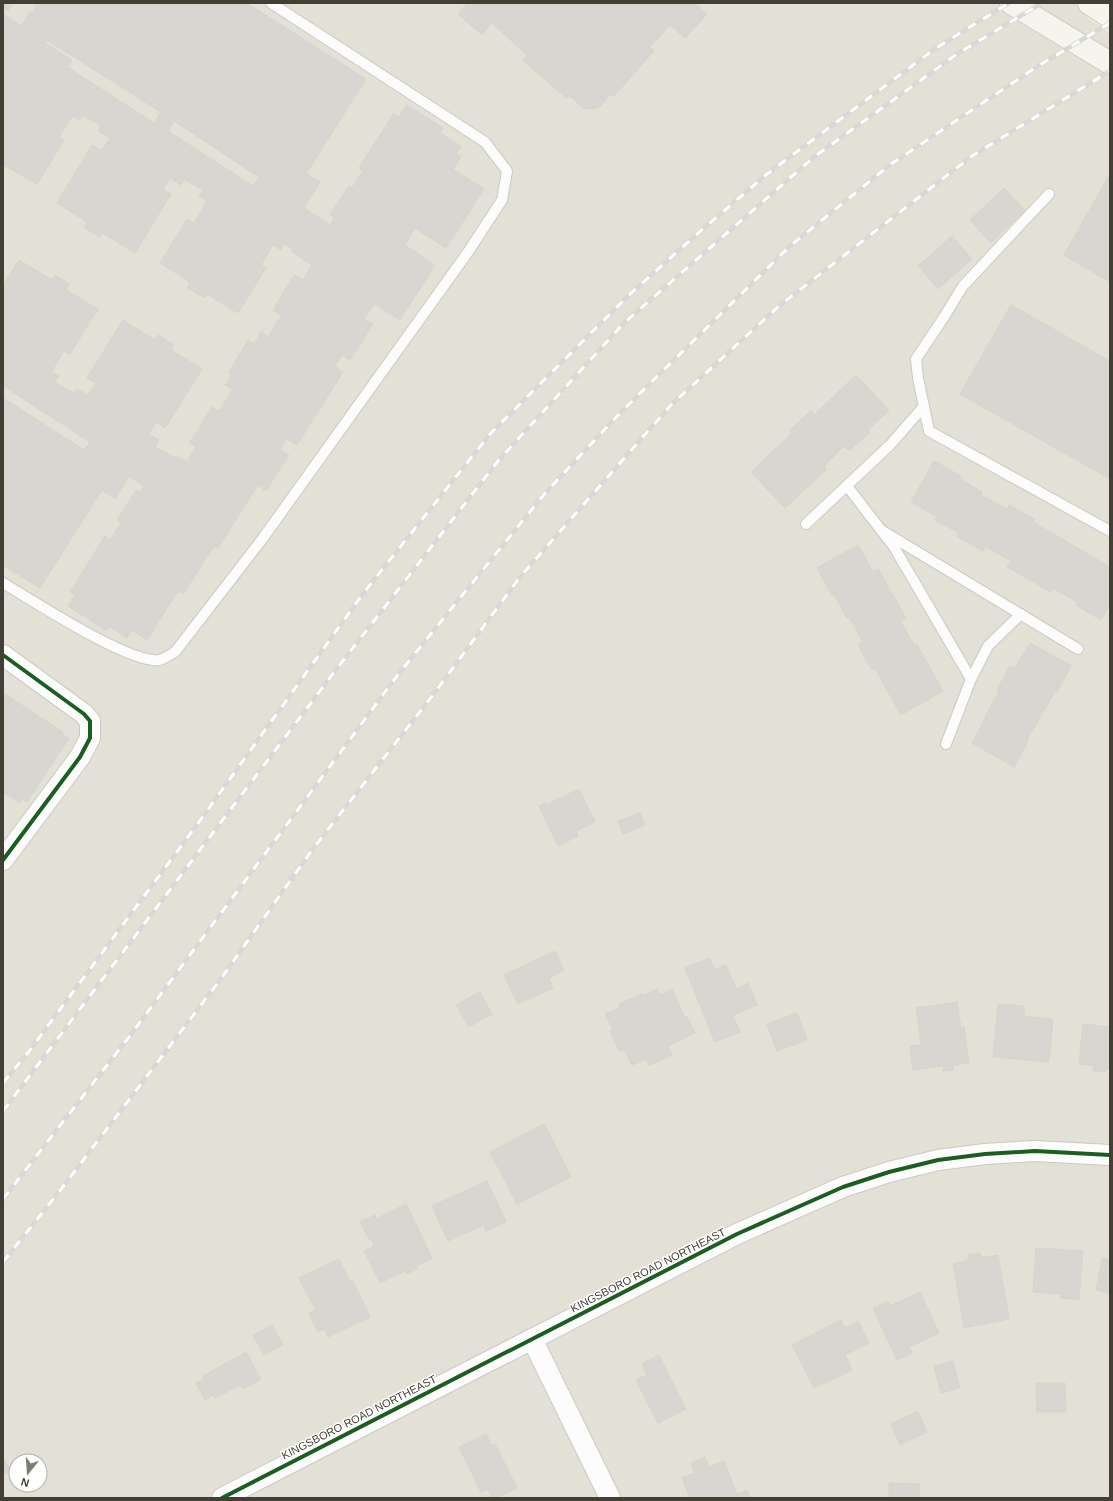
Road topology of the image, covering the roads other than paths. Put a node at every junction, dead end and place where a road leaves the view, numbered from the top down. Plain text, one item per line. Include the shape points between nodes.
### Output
1 (271, 3) edge
2 (1011, 3) edge
3 (1089, 3) edge
4 (1110, 17) edge
5 (1110, 63) edge
6 (1049, 194) dead end
7 (924, 406) junction
8 (847, 486) junction
9 (806, 524) dead end
10 (881, 530) junction
11 (1110, 531) edge
12 (3, 582) edge
13 (1021, 614) junction
14 (1078, 649) dead end
15 (3, 655) edge
16 (971, 679) junction
17 (946, 744) dead end
18 (3, 860) edge
19 (1110, 1155) edge
20 (532, 1339) junction
21 (222, 1498) edge
22 (610, 1498) edge

1 - 12 lane via 486,142 506,171 502,200 468,252 263,538 175,652 159,660 139,657 93,636
2 - 5 main road
3 - 4 main road
6 - 7 lane via 962,286 916,359
7 - 8 lane via 890,445
7 - 11 lane via 929,431
8 - 9 lane
8 - 10 lane
10 - 13 lane
10 - 16 lane via 894,547
13 - 14 lane
13 - 16 lane via 988,646
15 - 18 street via 84,714 90,722 90,738 80,757
16 - 17 lane
19 - 20 street, KINGSBORO ROAD NORTHEAST via 1035,1151 985,1154 938,1160 889,1172 843,1187 737,1234
20 - 21 street, KINGSBORO ROAD NORTHEAST
20 - 22 street

